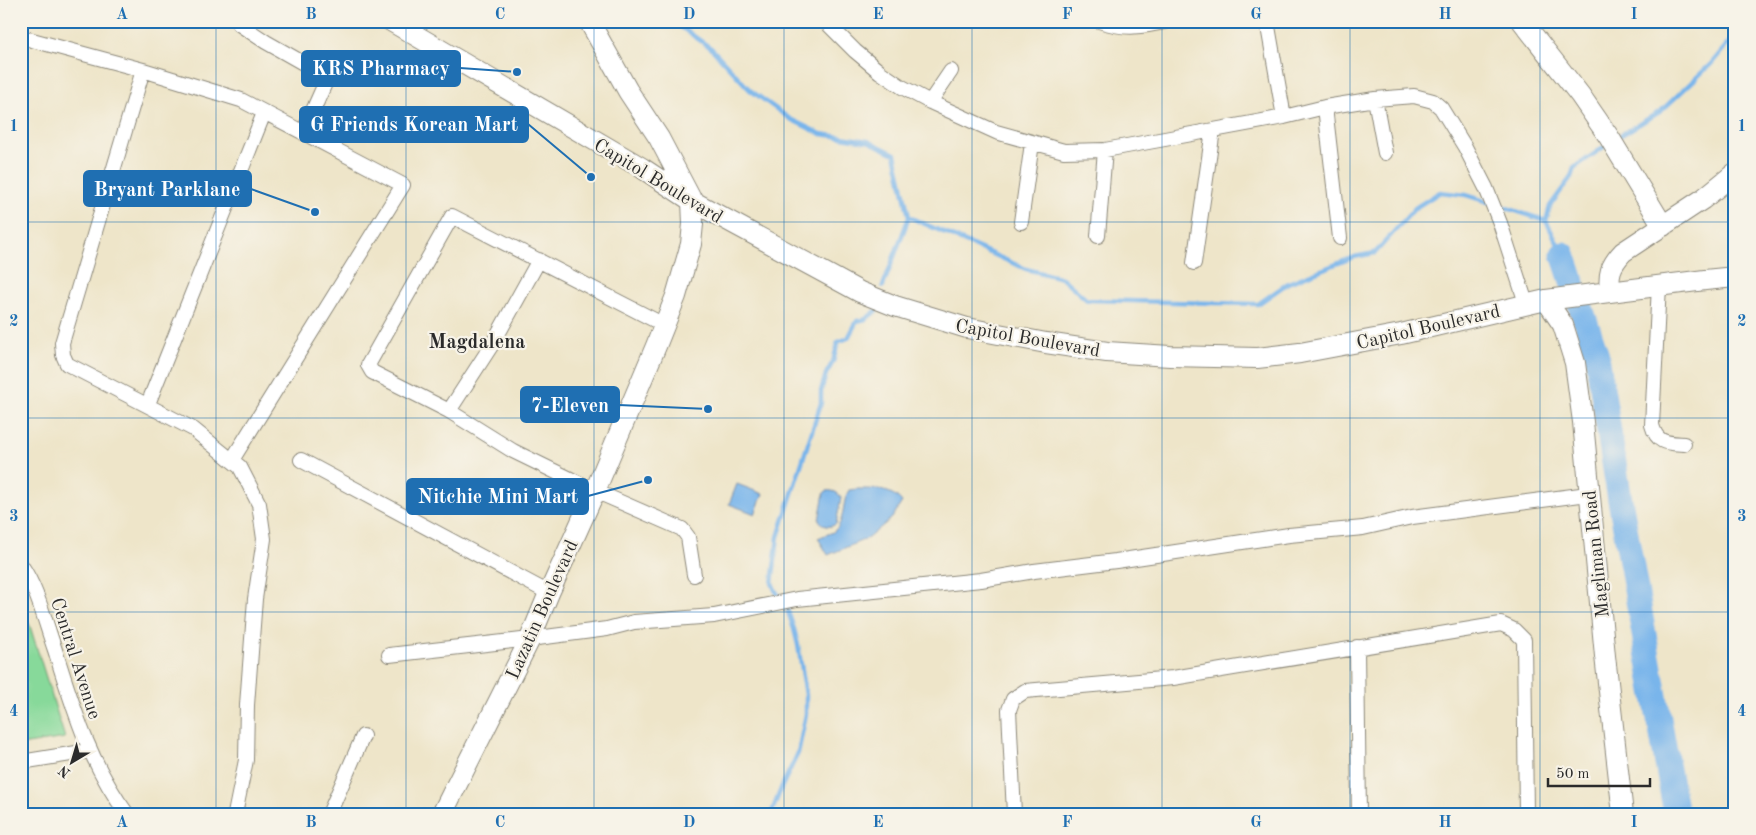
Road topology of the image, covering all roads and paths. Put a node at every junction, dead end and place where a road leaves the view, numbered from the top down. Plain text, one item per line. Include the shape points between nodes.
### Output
1 (239, 21) edge
2 (391, 21) edge
3 (589, 21) edge
4 (825, 21) edge
5 (1099, 21) edge
6 (1169, 21) edge
7 (1267, 21) edge
8 (1522, 21) edge
9 (21, 36) edge
10 (142, 70) junction
11 (951, 71) dead end
12 (1375, 99) junction
13 (930, 102) junction
14 (1325, 108) junction
15 (264, 113) junction
16 (1284, 118) junction
17 (1213, 130) junction
18 (303, 133) junction
19 (1032, 143) junction
20 (1105, 150) junction
21 (1385, 153) dead end
22 (1735, 173) edge
23 (692, 201) junction
24 (1021, 222) dead end
25 (1663, 226) junction
26 (1098, 236) dead end
27 (1340, 238) dead end
28 (539, 260) junction
29 (1194, 263) dead end
30 (1735, 278) edge
31 (1659, 285) junction
32 (1603, 293) junction
33 (1552, 299) junction
34 (1526, 303) junction
35 (664, 325) junction
36 (148, 404) junction
37 (449, 411) junction
38 (1684, 444) dead end
39 (232, 460) junction
40 (302, 460) dead end
41 (595, 491) junction
42 (1588, 494) junction
43 (21, 565) edge
44 (694, 575) dead end
45 (549, 593) junction
46 (530, 639) junction
47 (1357, 646) junction
48 (389, 655) dead end
49 (363, 736) dead end
50 (89, 751) junction
51 (21, 762) edge
52 (127, 814) edge
53 (235, 814) edge
54 (329, 814) edge
55 (442, 814) edge
56 (1014, 814) edge
57 (1359, 814) edge
58 (1526, 814) edge
59 (1623, 814) edge

1 - 18 street via 266,42 326,76
2 - 23 main road, Capitol Boulevard via 642,168
3 - 23 main road via 659,138
4 - 13 street via 880,72
5 - 6 street via 1116,27
7 - 16 street
8 - 25 main road via 1580,95
9 - 10 street
10 - 15 street via 241,100
10 - 36 street via 62,343 68,364
11 - 13 street
12 - 14 street
12 - 21 street
12 - 34 street via 1414,96 1433,101 1441,108 1486,188
13 - 19 street via 996,132
14 - 16 street
14 - 27 street
15 - 18 street
15 - 36 street
16 - 17 street
17 - 20 street
17 - 29 street
18 - 39 street via 402,185
19 - 20 street via 1064,151
19 - 24 street
20 - 26 street
22 - 25 main road via 1703,200
23 - 34 main road, Capitol Boulevard via 860,292 894,306 967,328 1107,352 1256,358 1300,353 1401,334
23 - 35 main road, Lazatin Boulevard via 691,244
25 - 32 main road via 1623,252 1614,262
28 - 35 street
28 - 37 street via 493,343
28 - 37 street via 452,216 368,365 372,372
30 - 31 main road, Capitol Boulevard
31 - 32 main road, Capitol Boulevard
31 - 38 street via 1652,424 1658,439
32 - 33 main road, Capitol Boulevard
33 - 34 main road, Capitol Boulevard
33 - 42 main road, Magliman Road via 1575,363
35 - 41 main road, Lazatin Boulevard
36 - 39 street via 193,429
37 - 41 street via 514,451
39 - 53 street via 240,467 259,504 264,539 255,599 246,760
40 - 45 street
41 - 44 street via 684,530
41 - 45 main road, Lazatin Boulevard
42 - 46 street via 981,580 797,599 714,616 634,622 607,629
42 - 59 main road, Magliman Road
43 - 50 street, Central Avenue via 38,598
45 - 46 main road, Lazatin Boulevard
46 - 48 street
46 - 55 main road, Lazatin Boulevard
47 - 56 street via 1173,678 1025,690 1013,699 1009,710
47 - 57 street
47 - 58 street via 1501,624 1514,630 1524,640
49 - 54 street
50 - 51 street
50 - 52 street, Central Avenue

